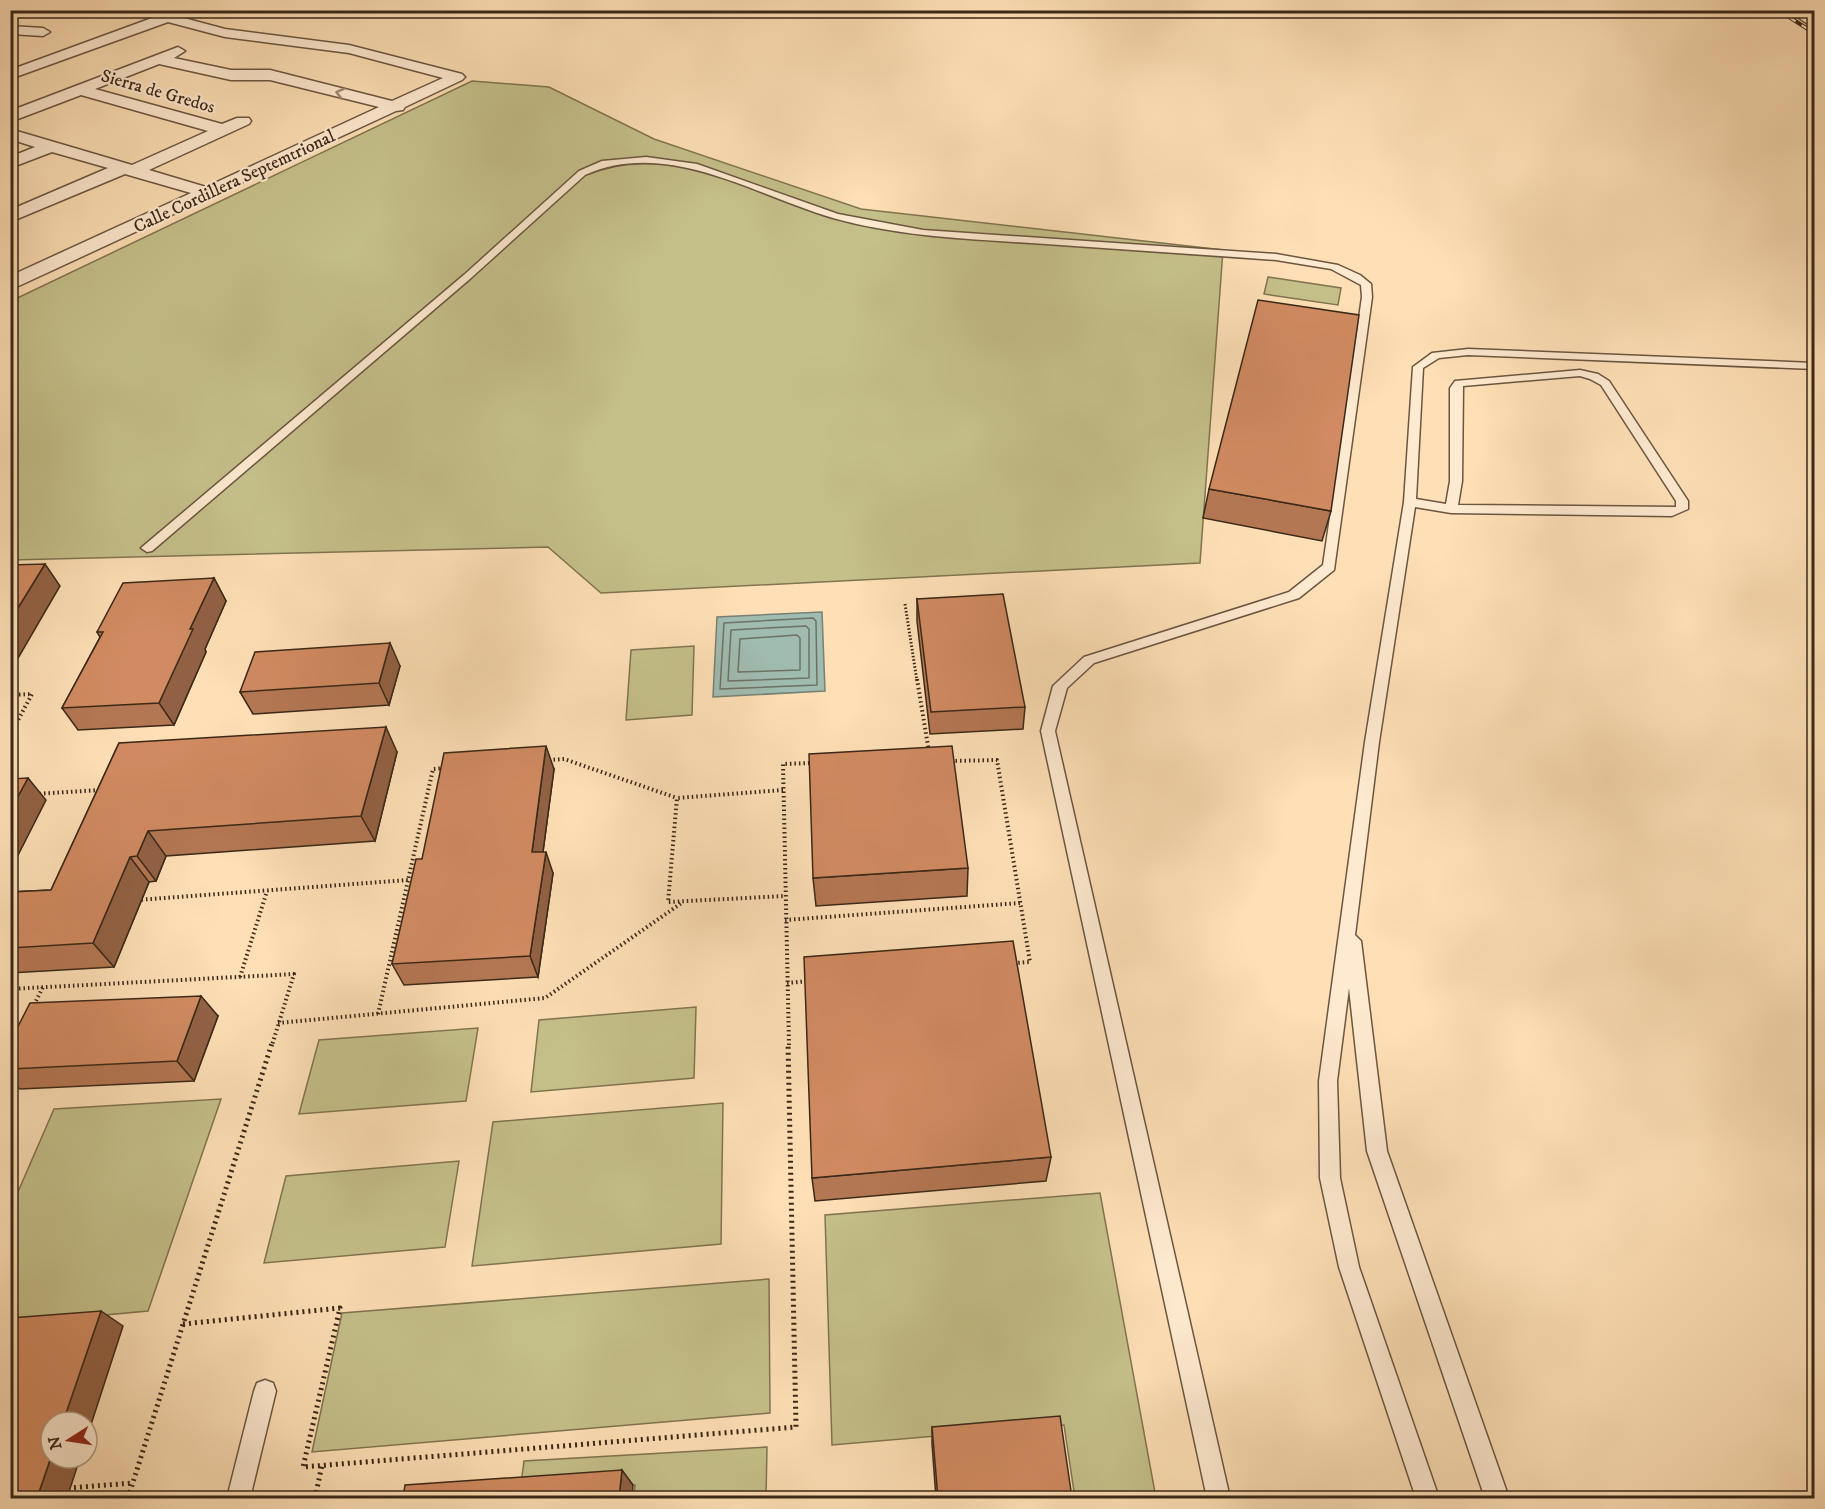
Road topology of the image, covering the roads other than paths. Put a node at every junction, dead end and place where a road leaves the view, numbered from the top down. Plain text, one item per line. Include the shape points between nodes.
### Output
1 (136, 10) edge
2 (1790, 10) edge
3 (1804, 10) edge
4 (160, 17) junction
5 (1815, 17) edge
6 (1815, 26) edge
7 (12, 31) edge
8 (43, 32) dead end
9 (225, 33) junction
10 (159, 59) junction
11 (10, 68) edge
12 (10, 75) edge
13 (231, 75) junction
14 (81, 90) junction
15 (397, 107) junction
16 (377, 116) junction
17 (10, 117) edge
18 (243, 121) dead end
19 (224, 130) junction
20 (10, 134) edge
21 (52, 146) junction
22 (10, 163) edge
23 (128, 170) junction
24 (209, 193) junction
25 (10, 217) edge
26 (10, 284) edge
27 (1533, 355) junction
28 (1815, 366) edge
29 (1546, 376) junction
30 (1410, 502) junction
31 (1451, 509) junction
32 (147, 548) dead end
33 (1349, 917) junction
34 (266, 1391) dead end
35 (238, 1498) edge
36 (1219, 1498) edge
37 (1427, 1498) edge
38 (1497, 1498) edge

1 - 4 street
2 - 6 lane
3 - 5 lane
4 - 9 street
4 - 11 street
4 - 12 street
7 - 8 street
9 - 10 street
9 - 15 street, Calle Cordillera Septemtrional via 349,49 457,77
10 - 13 street
10 - 14 street
15 -> 13 street via 270,75
13 - 16 street via 250,86
14 - 17 street
14 - 19 street, Sierra de Gredos
15 - 16 street, Calle Cordillera Septemtrional
16 - 24 street, Calle Cordillera Septemtrional
18 - 19 street
19 - 23 street
20 - 21 street
21 - 22 street
21 - 23 street
23 - 24 street
23 - 25 street
24 - 26 street, Calle Cordillera Septemtrional
27 - 28 lane
27 - 29 lane
27 - 30 lane via 1468,352 1436,356 1418,367
29 - 31 lane via 1459,383 1456,481
29 - 31 lane via 1580,373 1605,382 1682,501 1682,509
30 - 31 lane
30 - 33 lane
32 - 36 lane via 468,276 582,173 602,164 646,160 694,166 836,216 923,233 1275,257 1333,266 1354,274 1366,284 1329,567 1294,595 1089,660 1060,686 1048,731
33 - 37 lane via 1328,1082 1330,1178 1349,1267
33 - 38 lane via 1377,1151
34 - 35 lane

